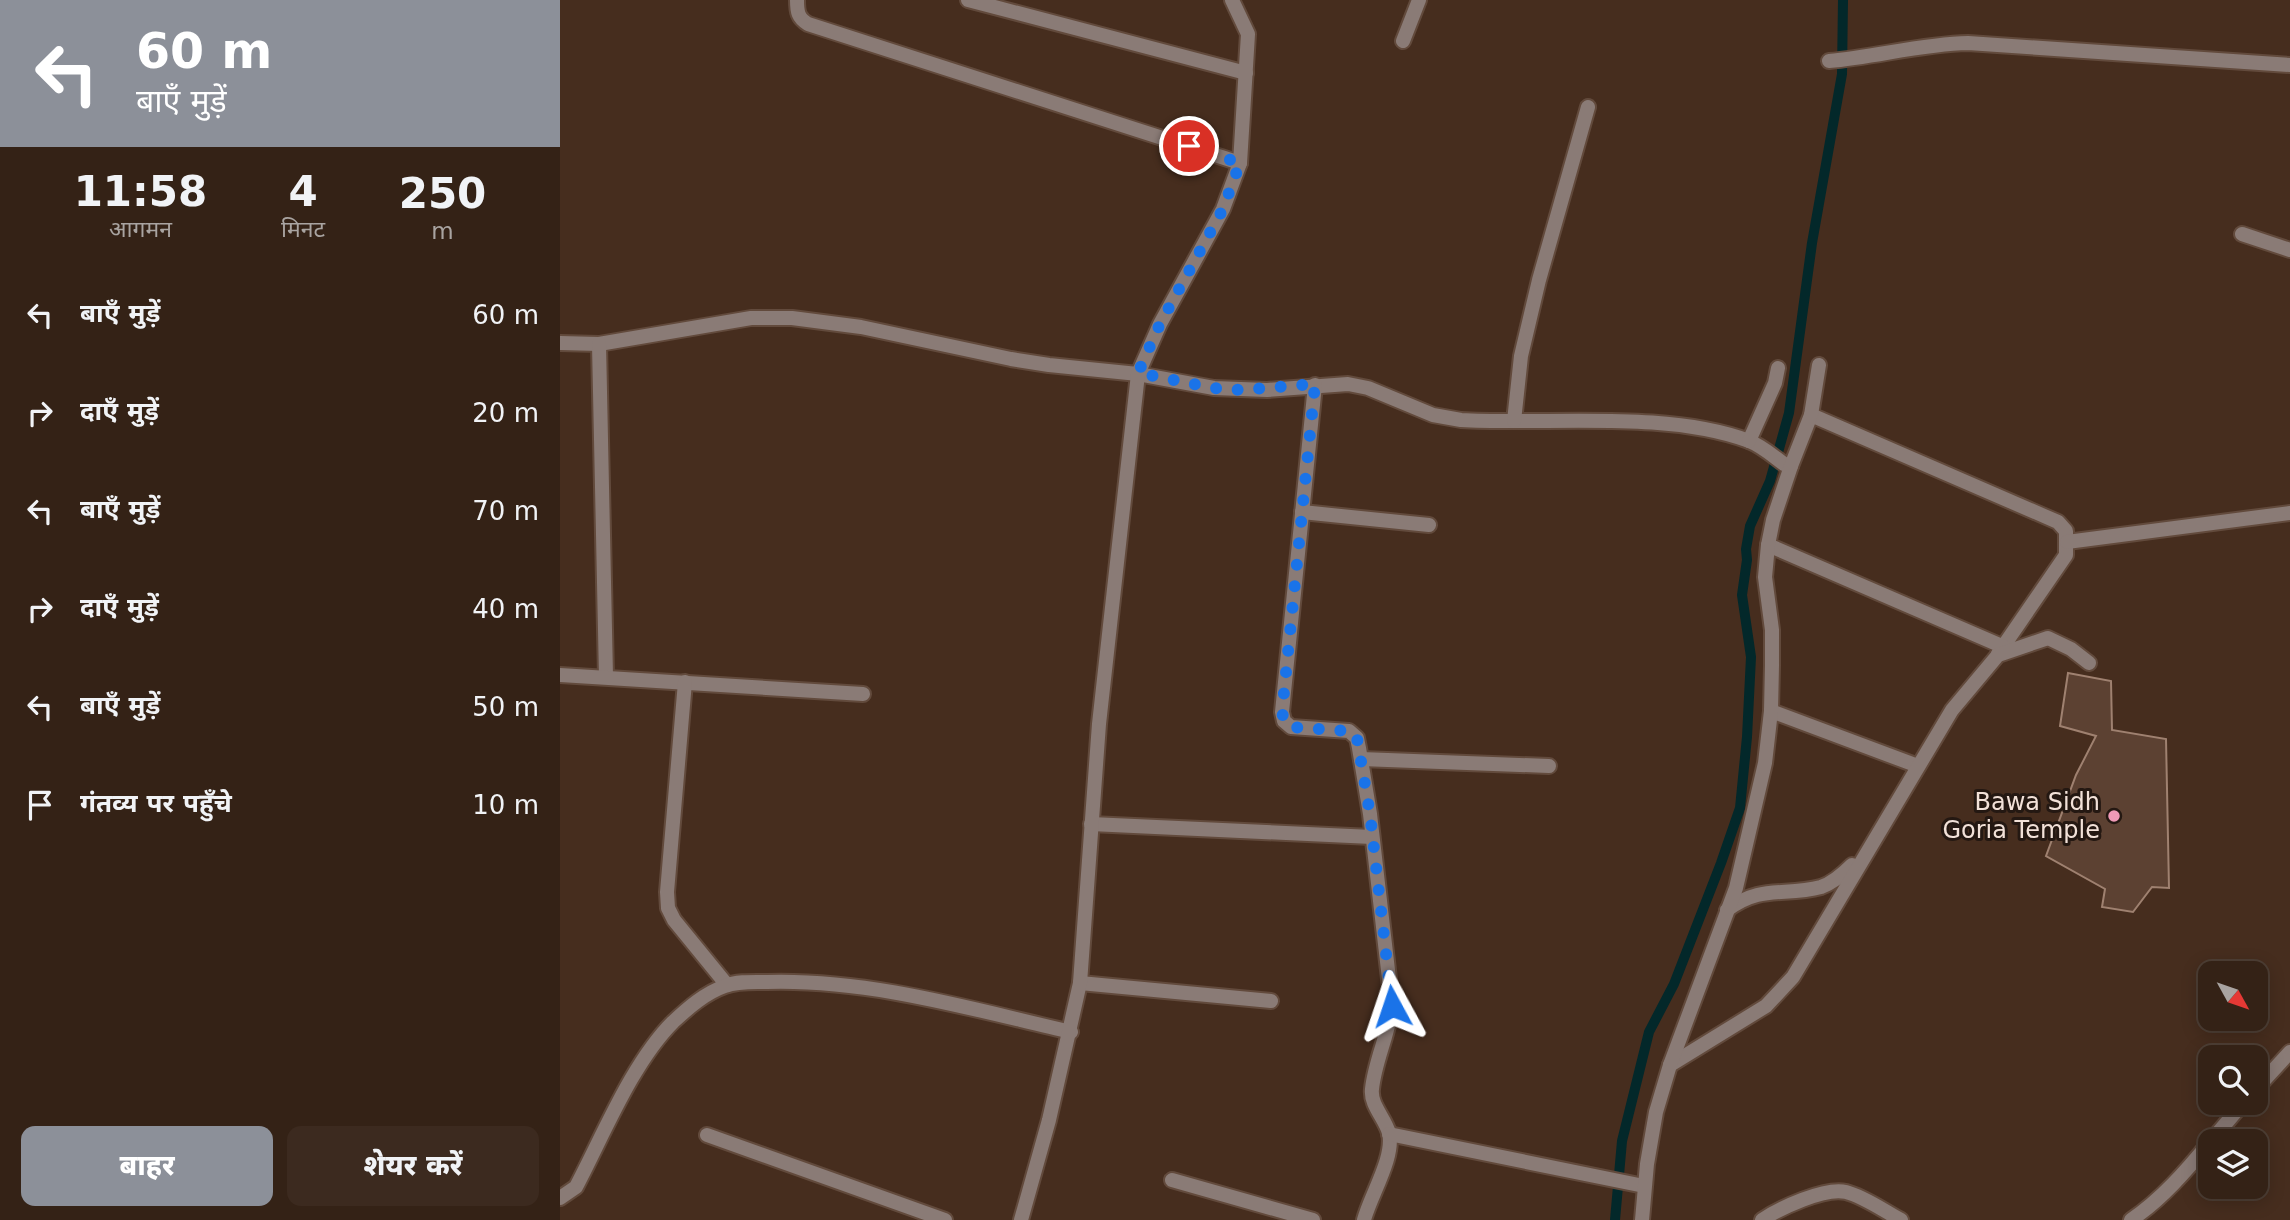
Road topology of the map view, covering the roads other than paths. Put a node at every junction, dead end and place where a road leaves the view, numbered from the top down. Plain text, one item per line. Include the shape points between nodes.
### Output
1 (797, 0) edge
2 (968, 0) edge
3 (1232, 0) edge
4 (1419, 0) edge
5 (1404, 41) dead end
6 (1829, 61) dead end
7 (2290, 65) edge
8 (1246, 73) junction
9 (1588, 107) dead end
10 (1240, 163) junction
11 (2242, 234) dead end
12 (2290, 250) edge
13 (560, 343) edge
14 (599, 344) junction
15 (1819, 365) dead end
16 (1777, 368) dead end
17 (1138, 373) junction
18 (1315, 384) junction
19 (1811, 415) junction
20 (1514, 421) junction
21 (1755, 444) junction
22 (1788, 465) junction
23 (1302, 512) junction
24 (2290, 513) edge
25 (1429, 525) dead end
26 (2067, 542) junction
27 (1768, 545) junction
28 (2001, 651) junction
29 (2089, 663) dead end
30 (560, 675) edge
31 (606, 677) junction
32 (685, 682) junction
33 (863, 694) dead end
34 (1771, 711) junction
35 (1361, 759) junction
36 (1549, 766) dead end
37 (1918, 766) junction
38 (1091, 824) junction
39 (1372, 837) junction
40 (1866, 852) junction
41 (1727, 910) junction
42 (1080, 983) junction
43 (727, 985) junction
44 (1271, 1001) dead end
45 (1071, 1032) junction
46 (2290, 1052) edge
47 (1670, 1065) junction
48 (2268, 1076) edge
49 (2233, 1115) edge
50 (2222, 1129) edge
51 (1389, 1134) junction
52 (707, 1135) dead end
53 (2198, 1156) edge
54 (1172, 1180) dead end
55 (1644, 1186) junction
56 (560, 1198) edge
57 (945, 1220) edge
58 (1021, 1220) edge
59 (1313, 1220) edge
60 (1364, 1220) edge
61 (1642, 1220) edge
62 (1762, 1220) edge
63 (1901, 1220) edge
64 (2131, 1220) edge

1 - 10 street via 797,13 808,24
2 - 8 street
3 - 8 street via 1248,34
4 - 5 street
6 - 7 street via 1917,46 1968,43
8 - 10 street
9 - 20 street via 1521,356
10 - 17 street via 1223,209
11 - 12 street
13 - 14 street
14 - 17 street via 751,318 792,318 861,327 1049,365
14 - 31 street
15 - 19 street
16 - 21 street
17 - 18 street via 1240,390
17 - 38 street
18 - 20 street via 1368,388 1433,415
18 - 23 street
19 - 22 street
19 - 26 street via 2059,523
20 - 21 street via 1681,426
21 - 22 street
22 - 27 street
23 - 25 street
23 - 35 street via 1284,721 1291,727 1349,731 1357,738
24 - 26 street
26 - 28 street via 2066,555
27 - 28 street
27 - 34 street via 1765,577 1772,629
28 - 29 street via 2048,638
28 - 37 street via 1952,710
30 - 31 street
31 - 32 street
32 - 33 street
32 - 43 street via 668,908
34 - 37 street
34 - 41 street via 1765,763
35 - 36 street
35 - 39 street
37 - 40 street
38 - 39 street
38 - 42 street
39 - 51 street via 1392,1006 1371,1092
40 - 41 street via 1822,887 1758,893
40 - 47 street via 1793,977 1766,1006
41 - 47 street
42 - 44 street
42 - 45 street
43 - 45 street via 780,981 857,986
43 - 56 street via 704,996 672,1024 632,1080 576,1187
45 - 58 street
46 - 48 street
47 - 55 street via 1656,1112
49 - 50 street
51 - 55 street
51 - 60 street via 1385,1165
52 - 57 street
53 - 64 street
54 - 59 street
55 - 61 street
62 - 63 street via 1791,1204 1844,1191

